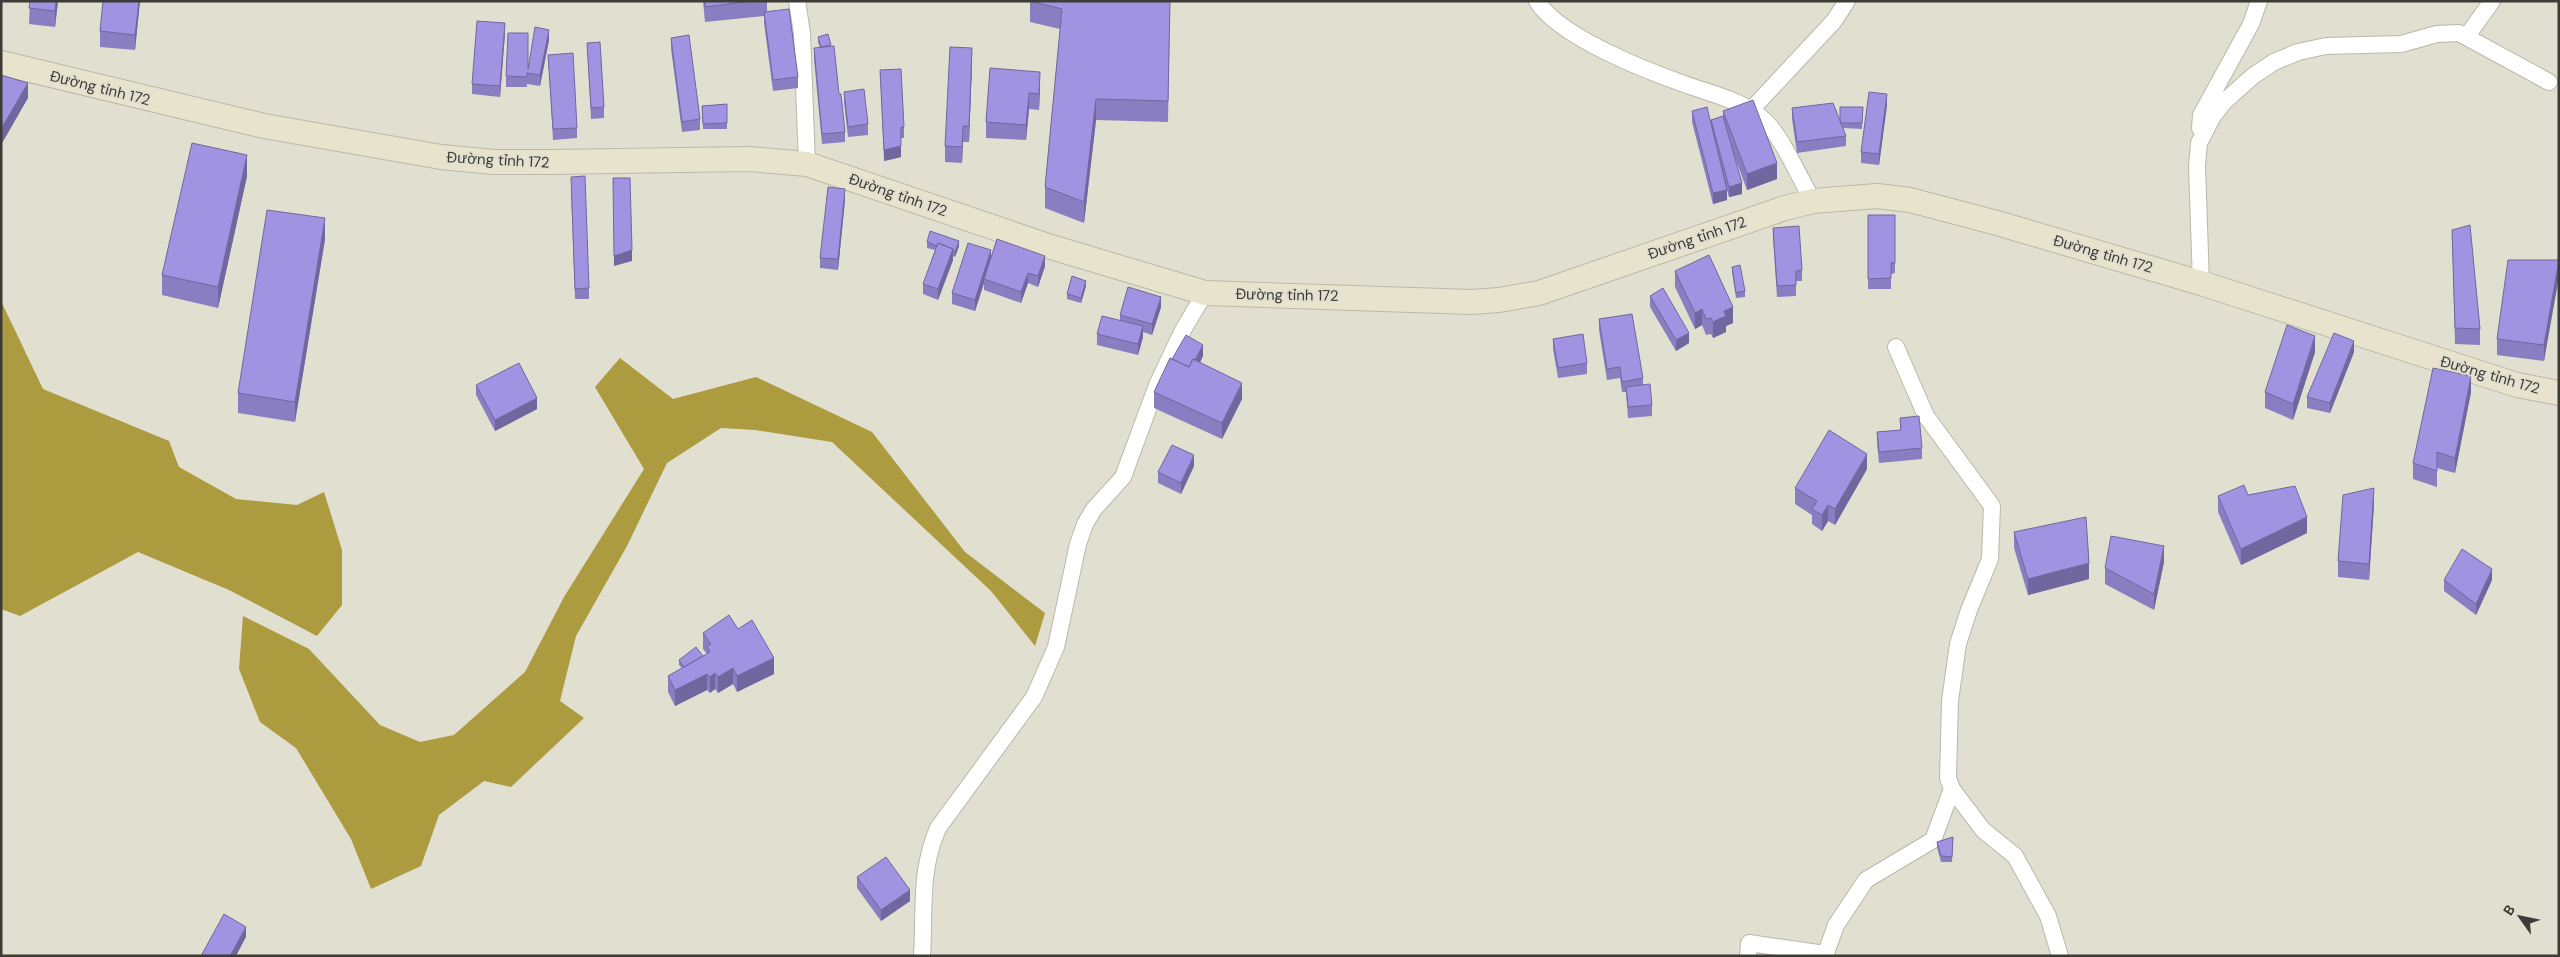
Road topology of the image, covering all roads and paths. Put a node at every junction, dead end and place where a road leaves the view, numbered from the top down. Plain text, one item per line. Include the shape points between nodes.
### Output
1 (797, 1) edge
2 (1847, 1) edge
3 (2259, 1) edge
4 (2492, 1) edge
5 (1541, 4) edge
6 (2467, 36) junction
7 (1, 64) edge
8 (2549, 82) dead end
9 (1750, 111) junction
10 (2199, 143) junction
11 (807, 164) junction
12 (1813, 200) junction
13 (2202, 283) junction
14 (1205, 293) junction
15 (1896, 347) dead end
16 (2559, 394) edge
17 (1952, 788) junction
18 (1825, 955) edge
19 (922, 956) edge
20 (1748, 956) edge
21 (2060, 956) edge

1 - 11 street via 802,33
2 - 9 street via 1834,22
3 - 10 street via 2251,24 2201,115
4 - 6 street
5 - 9 street via 1559,26 1597,46 1651,72 1738,102
6 - 8 street
6 - 10 street via 2449,33 2401,44 2326,46 2298,52 2253,76 2213,116
7 - 11 main road, Đường tỉnh 172 via 264,126 441,157 494,162 749,159
9 - 12 street via 1766,122
10 - 13 street
11 - 14 main road, Đường tỉnh 172 via 1051,247
12 - 13 main road, Đường tỉnh 172 via 1877,196 1910,200
12 - 14 main road, Đường tỉnh 172 via 1539,293 1499,300 1472,302
13 - 16 main road, Đường tỉnh 172 via 2517,385
14 - 19 street via 1157,385 1123,477 1085,524 1056,647 1034,697 943,821 932,842 926,862
15 - 17 street via 1926,416 1992,506 1990,559 1958,644 1950,701 1948,778
17 - 18 street via 1932,840 1866,880 1836,925
17 - 21 street via 1983,830 2015,856 2048,916
18 - 20 street via 1749,943

